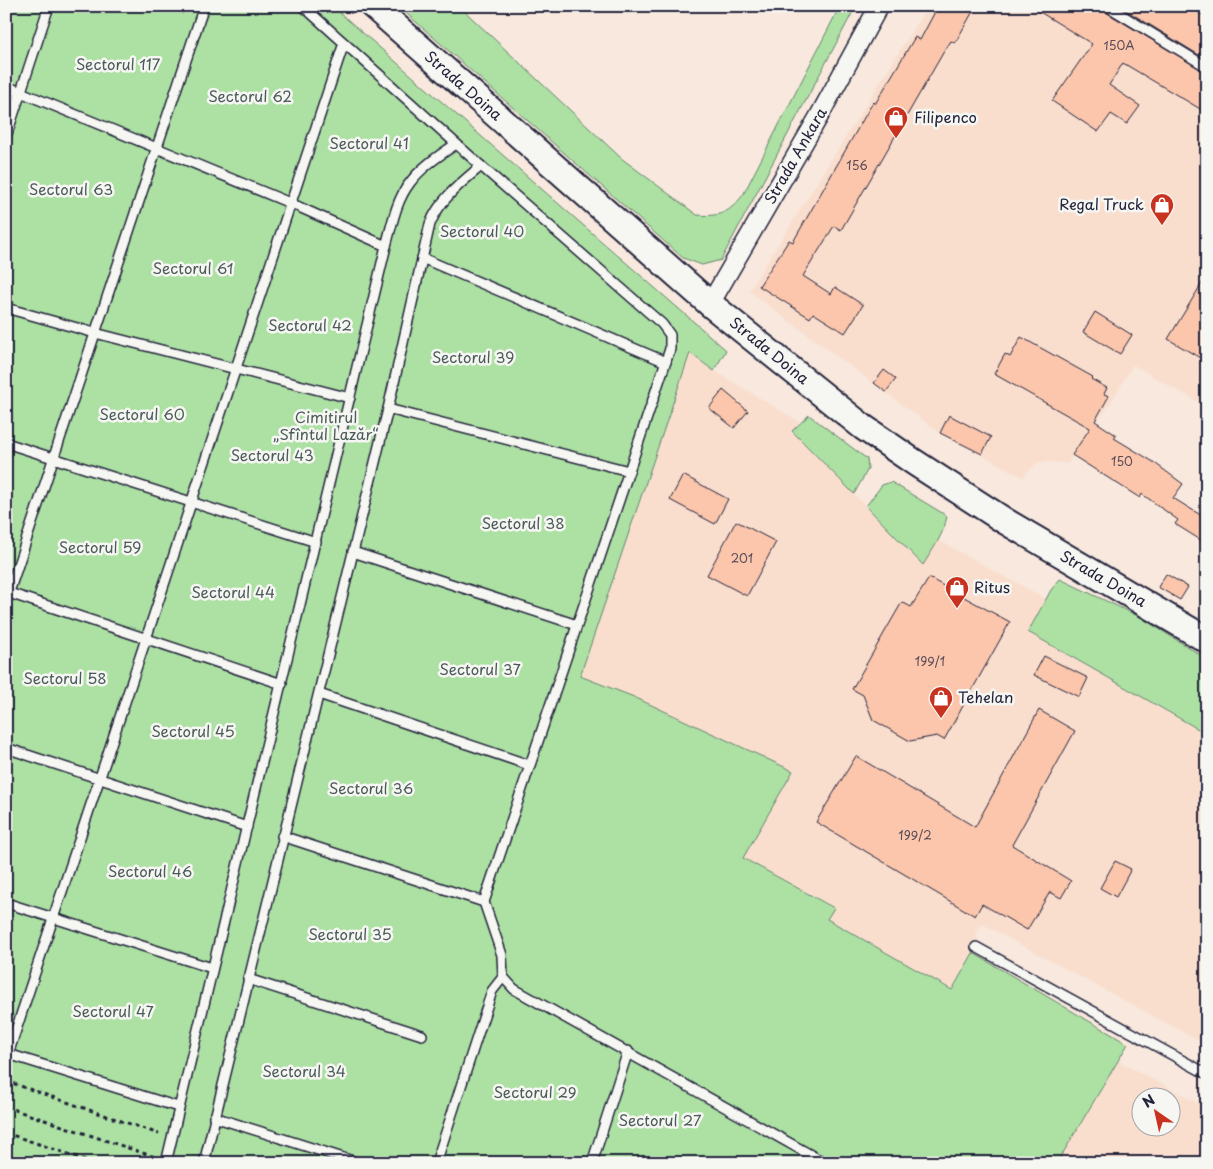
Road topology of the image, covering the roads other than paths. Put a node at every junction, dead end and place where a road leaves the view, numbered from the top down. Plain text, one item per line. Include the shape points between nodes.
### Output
1 (49, 6) edge
2 (204, 6) edge
3 (303, 6) edge
4 (373, 6) edge
5 (878, 6) edge
6 (1107, 6) edge
7 (344, 43) junction
8 (1207, 67) edge
9 (6, 86) edge
10 (21, 93) junction
11 (6, 137) edge
12 (456, 144) junction
13 (157, 149) junction
14 (481, 166) junction
15 (290, 204) junction
16 (386, 246) junction
17 (422, 258) junction
18 (710, 304) junction
19 (6, 308) edge
20 (95, 333) junction
21 (666, 362) junction
22 (237, 368) junction
23 (350, 398) junction
24 (388, 409) junction
25 (6, 443) edge
26 (54, 458) junction
27 (629, 471) junction
28 (192, 502) junction
29 (316, 542) junction
30 (353, 552) junction
31 (7, 595) edge
32 (577, 624) junction
33 (147, 638) junction
34 (1207, 640) edge
35 (282, 684) junction
36 (319, 694) junction
37 (6, 748) edge
38 (530, 765) junction
39 (99, 779) junction
40 (247, 827) junction
41 (282, 836) junction
42 (484, 902) junction
43 (6, 903) edge
44 (53, 918) junction
45 (976, 947) dead end
46 (212, 968) junction
47 (503, 977) junction
48 (248, 979) junction
49 (422, 1034) dead end
50 (628, 1051) junction
51 (7, 1055) edge
52 (1207, 1074) edge
53 (178, 1107) junction
54 (214, 1117) junction
55 (815, 1160) edge
56 (166, 1162) edge
57 (204, 1163) edge
58 (359, 1163) edge
59 (436, 1163) edge
60 (592, 1163) edge
61 (825, 1163) edge

1 - 10 lane
2 - 13 lane
3 - 7 lane
4 - 18 main road, Strada Doina
5 - 18 street, Strada Ankara via 818,118
6 - 8 lane
7 - 12 lane
7 - 15 lane
9 - 10 lane
10 - 11 lane
10 - 13 lane
12 - 14 lane
12 - 16 lane via 408,184 396,210
13 - 15 lane
13 - 20 lane
14 - 17 lane via 435,212
14 - 21 lane via 667,328 671,341
15 - 16 lane
15 - 22 lane
16 - 23 lane
17 - 21 lane
17 - 24 lane
18 - 34 main road, Strada Doina via 863,427 914,462 1005,521
19 - 20 lane
20 - 22 lane
20 - 26 lane
21 - 27 lane
22 - 23 lane
22 - 28 lane
23 - 29 lane
24 - 27 lane
24 - 30 lane
25 - 26 lane
26 - 28 lane
26 - 31 lane
27 - 32 lane
28 - 29 lane
28 - 33 lane
29 - 35 lane
30 - 32 lane
30 - 36 lane
31 - 33 lane
32 - 38 lane
33 - 35 lane
33 - 39 lane
35 - 40 lane
36 - 38 lane
36 - 41 lane
37 - 39 lane
38 - 42 lane
39 - 40 lane
39 - 44 lane
40 - 46 lane
41 - 42 lane
41 - 48 lane
42 - 47 lane via 502,955
43 - 44 lane
44 - 46 lane
44 - 51 lane
45 - 52 lane
46 - 53 lane
47 - 50 lane via 514,989
47 - 59 lane via 492,991
48 - 49 lane
48 - 54 lane
50 - 55 lane
50 - 60 lane
51 - 53 lane
53 - 56 lane
54 - 57 lane
54 - 58 lane
55 - 61 lane

